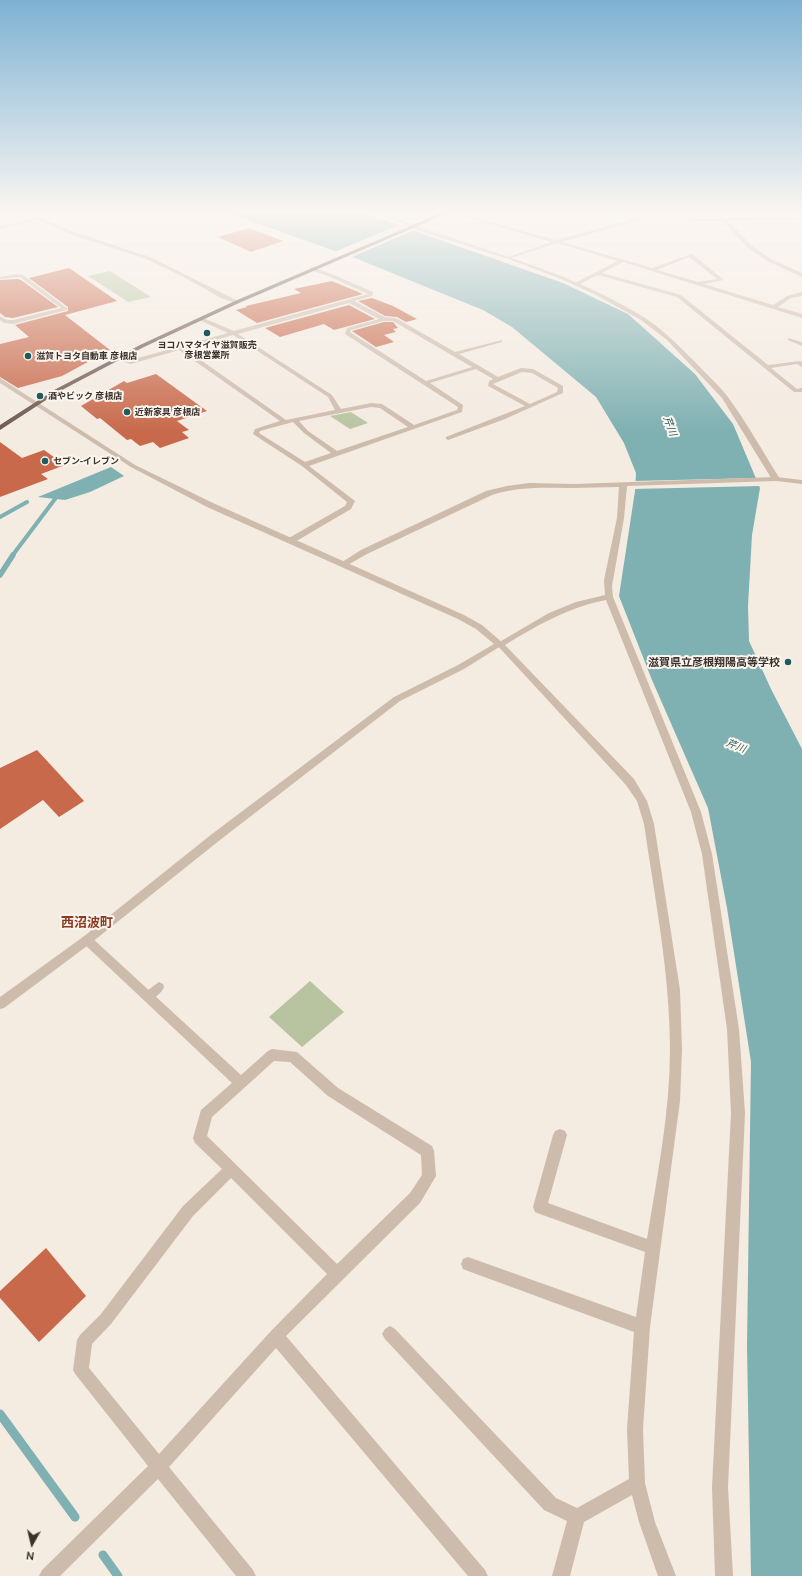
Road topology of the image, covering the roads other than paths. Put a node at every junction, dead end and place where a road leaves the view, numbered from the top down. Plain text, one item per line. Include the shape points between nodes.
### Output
1 (35, 287) edge
2 (204, 287) edge
3 (273, 287) edge
4 (356, 287) edge
5 (581, 287) edge
6 (645, 287) edge
7 (706, 287) edge
8 (802, 294) edge
9 (350, 301) junction
10 (237, 302) junction
11 (774, 307) junction
12 (802, 316) edge
13 (0, 318) edge
14 (384, 318) junction
15 (201, 319) junction
16 (234, 333) junction
17 (790, 339) dead end
18 (500, 341) dead end
19 (802, 344) edge
20 (180, 348) junction
21 (454, 354) junction
22 (118, 359) junction
23 (802, 365) edge
24 (477, 367) junction
25 (766, 367) junction
26 (497, 379) junction
27 (0, 380) edge
28 (425, 383) junction
29 (802, 390) edge
30 (38, 403) junction
31 (530, 406) junction
32 (339, 411) junction
33 (294, 420) junction
34 (285, 422) junction
35 (413, 427) junction
36 (0, 428) edge
37 (448, 438) dead end
38 (337, 454) junction
39 (304, 465) junction
40 (776, 479) junction
41 (801, 481) edge
42 (628, 483) junction
43 (290, 541) junction
44 (343, 564) junction
45 (609, 597) junction
46 (500, 644) junction
47 (87, 940) junction
48 (159, 987) dead end
49 (148, 996) junction
50 (0, 1004) edge
51 (240, 1082) junction
52 (560, 1136) dead end
53 (230, 1169) junction
54 (653, 1248) junction
55 (468, 1264) dead end
56 (336, 1274) junction
57 (642, 1327) junction
58 (390, 1334) dead end
59 (276, 1336) junction
60 (158, 1467) junction
61 (637, 1483) junction
62 (577, 1517) junction
63 (48, 1576) edge
64 (247, 1576) edge
65 (479, 1576) edge
66 (561, 1576) edge
67 (667, 1576) edge
68 (724, 1576) edge

1 - 13 lane via 65,309 13,322 6,322
2 - 10 street
3 - 10 highway
4 - 9 street via 371,293
5 - 40 street via 626,308 669,339 725,397
6 - 25 street via 679,296
7 - 11 street
8 - 11 street via 789,297
9 - 14 street
9 - 16 street
10 - 15 highway
11 - 12 street
14 - 21 street via 394,319
14 - 28 street via 350,329 347,334
15 - 16 street
15 - 22 highway
16 - 20 street
16 - 32 street via 330,396
17 - 19 street
18 - 21 street
20 - 22 street via 131,362
20 - 34 street
21 - 24 street
22 - 30 highway
23 - 25 street via 798,362
24 - 26 street
24 - 28 street
25 - 29 street via 796,391
26 - 31 street via 490,385
26 - 31 street via 521,370 533,371 561,387 560,393
27 - 30 street
28 - 35 street via 461,406 460,411
30 - 36 highway
30 - 43 street via 133,466 210,505
31 - 37 street
32 - 33 street
32 - 35 street via 371,405 382,406
33 - 34 street
33 - 38 street
34 - 39 street via 260,428 256,434
35 - 38 street
38 - 39 street
39 - 43 street via 351,501 348,507
40 - 41 street
40 - 42 street
42 - 44 street via 529,485 489,493
42 - 45 street via 609,577
43 - 44 street
44 - 46 street via 461,617 479,627
45 - 46 street via 590,600 555,612
45 - 68 street via 696,812 707,854 733,1029 738,1113 720,1487
46 - 47 street via 397,699 216,837
46 - 54 street via 630,782 642,801 649,824 674,990 676,1050 674,1100
47 - 49 street
47 - 50 street
48 - 49 lane
49 - 51 street
51 - 53 street via 206,1114 200,1138
51 - 56 street via 272,1055 294,1056 333,1092 427,1151 429,1176 415,1198
52 - 54 street via 540,1207
53 - 56 street
53 - 60 street via 188,1211 106,1319 85,1340 81,1370
54 - 57 street
55 - 57 street
56 - 59 street
57 - 61 street via 635,1429
58 - 62 street via 550,1504
59 - 60 street
59 - 65 street
60 - 63 street
60 - 64 street
61 - 62 street
61 - 67 street via 647,1522
62 - 66 street

